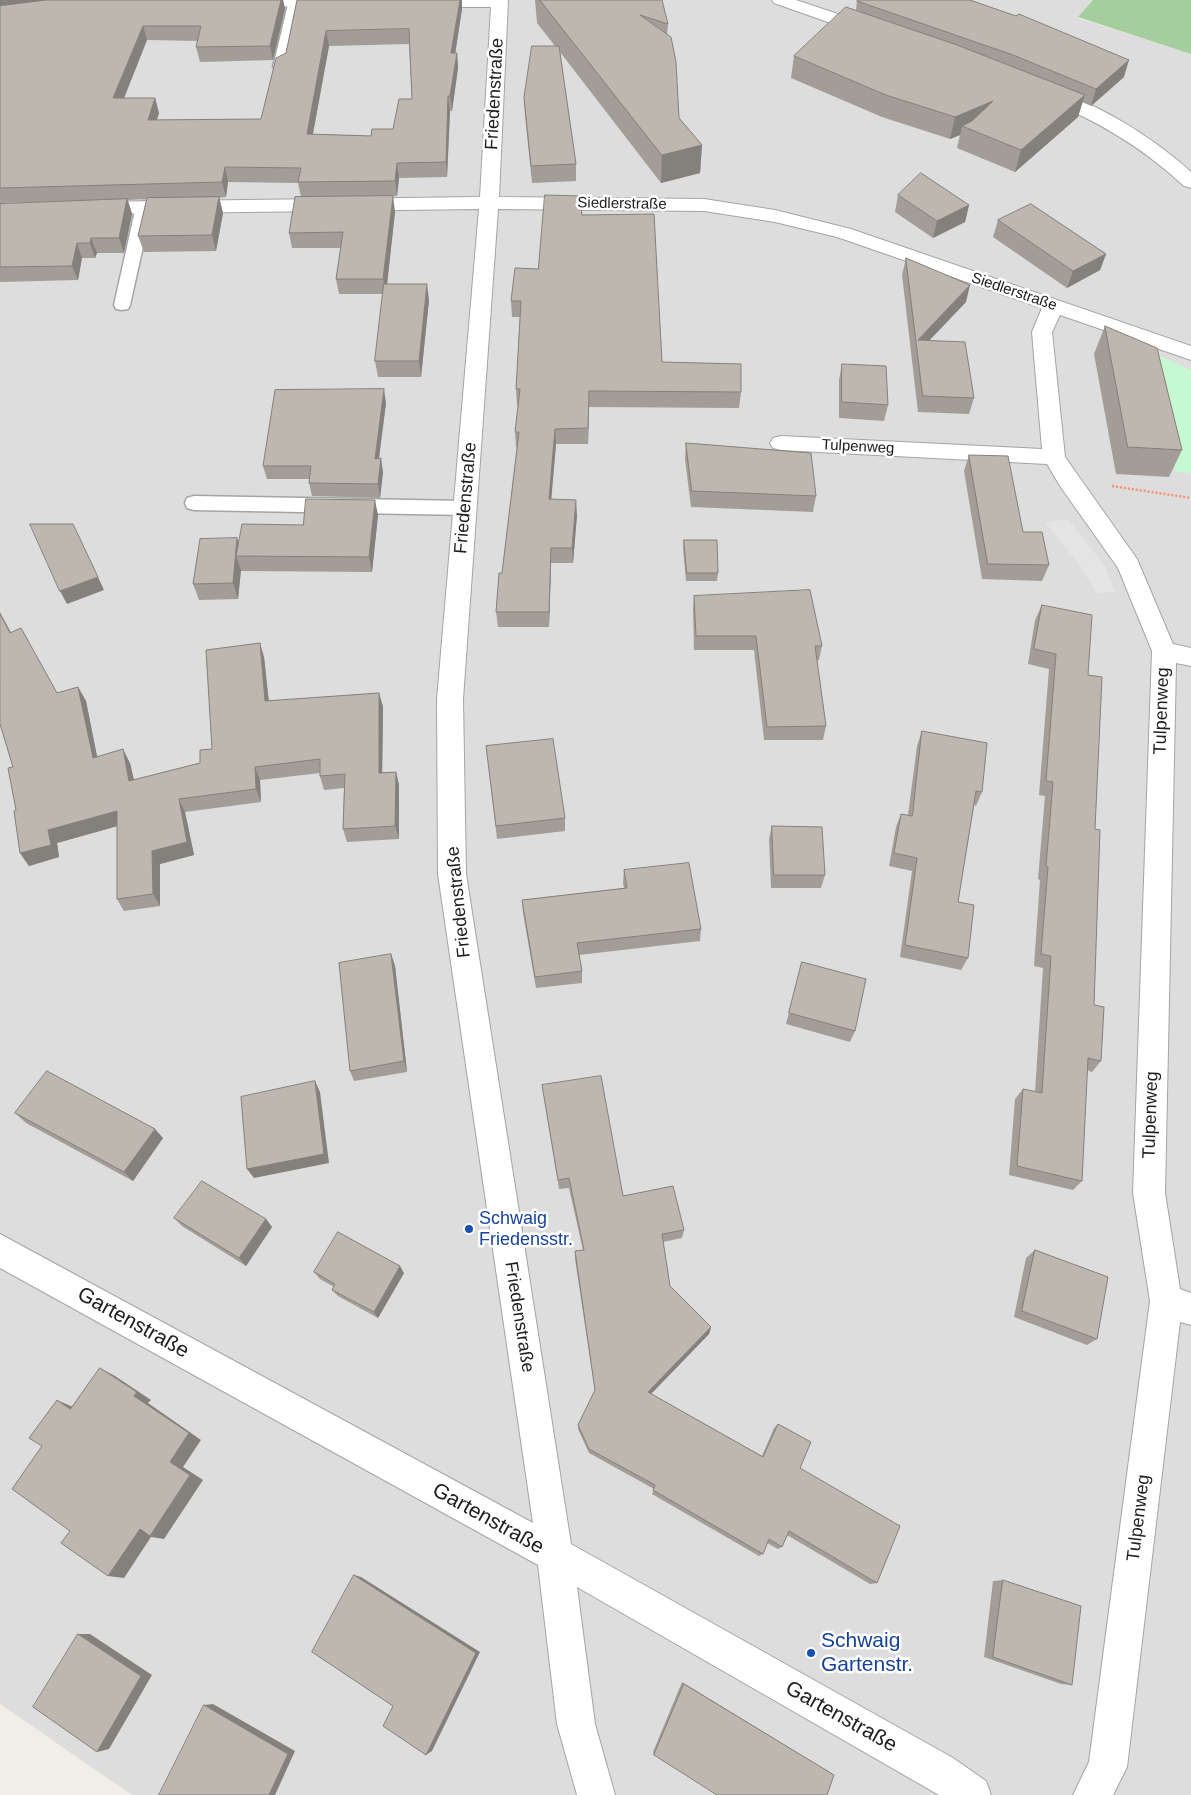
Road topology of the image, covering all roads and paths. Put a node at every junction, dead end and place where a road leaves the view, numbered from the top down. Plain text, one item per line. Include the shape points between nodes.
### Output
1 (780, 0) edge
2 (228, 1) edge
3 (500, 1) edge
4 (294, 2) junction
5 (350, 2) edge
6 (410, 2) edge
7 (888, 36) edge
8 (280, 67) edge
9 (1032, 89) edge
10 (1191, 182) edge
11 (489, 203) junction
12 (144, 206) junction
13 (77, 208) edge
14 (122, 306) dead end
15 (1054, 306) junction
16 (1191, 353) edge
17 (781, 443) dead end
18 (1061, 469) junction
19 (1191, 498) edge
20 (194, 503) dead end
21 (465, 508) junction
22 (1178, 654) edge
23 (0, 1250) edge
24 (1178, 1305) edge
25 (554, 1555) junction
26 (596, 1795) edge
27 (972, 1795) edge
28 (1092, 1795) edge

1 - 7 street
2 - 4 street
3 - 6 street
3 - 11 street, Friedenstraße
4 - 5 street
4 - 8 lane
9 - 10 street via 1122,129 1175,166
11 - 12 street, Siedlerstraße
11 - 15 street, Siedlerstraße via 704,205 775,216 844,232
11 - 21 street, Friedenstraße
12 - 13 street, Siedlerstraße
12 - 14 lane
15 - 16 street, Siedlerstraße
15 - 18 street, Tulpenweg via 1042,332
17 - 18 street, Tulpenweg
18 - 19 path
18 - 22 street, Tulpenweg via 1128,565
20 - 21 lane
21 - 25 street, Friedenstraße via 450,698 452,874
22 - 24 street, Tulpenweg via 1149,1193
23 - 25 street, Gartenstraße
24 - 28 street, Tulpenweg via 1108,1767
25 - 26 street, Friedenstraße via 576,1724
25 - 27 street, Gartenstraße via 939,1772

